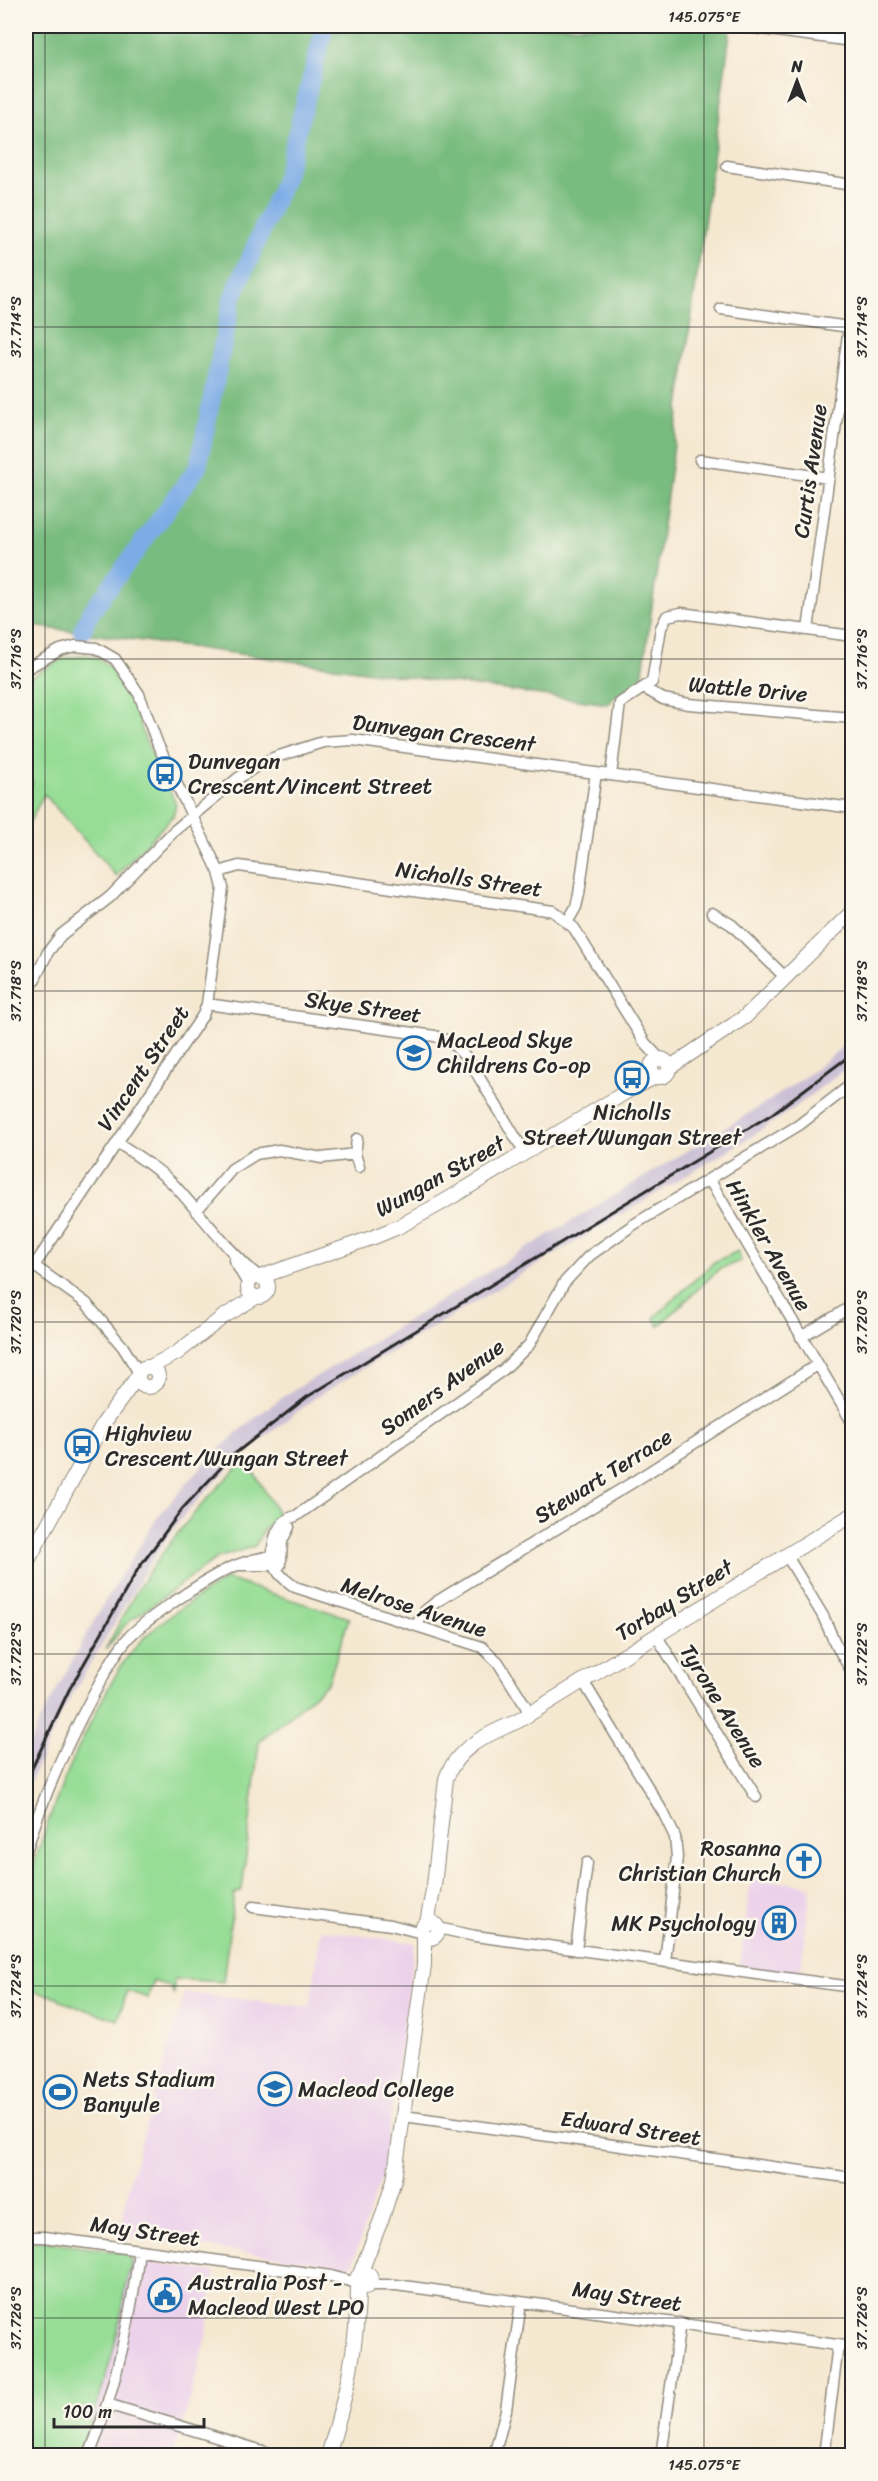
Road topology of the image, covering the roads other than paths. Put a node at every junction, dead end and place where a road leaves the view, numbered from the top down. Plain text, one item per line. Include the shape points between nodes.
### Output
1 (745, 27) edge
2 (852, 41) edge
3 (727, 166) dead end
4 (852, 185) edge
5 (721, 309) dead end
6 (851, 322) edge
7 (700, 460) dead end
8 (829, 478) junction
9 (808, 630) junction
10 (852, 636) edge
11 (26, 669) edge
12 (644, 688) junction
13 (852, 718) edge
14 (596, 773) junction
15 (611, 775) junction
16 (852, 808) edge
17 (192, 814) junction
18 (219, 872) junction
19 (852, 912) edge
20 (712, 914) dead end
21 (568, 921) junction
22 (786, 978) junction
23 (26, 997) edge
24 (207, 1004) junction
25 (659, 1066) junction
26 (852, 1084) edge
27 (357, 1139) dead end
28 (117, 1142) junction
29 (525, 1153) junction
30 (355, 1154) junction
31 (359, 1167) dead end
32 (709, 1179) junction
33 (196, 1211) junction
34 (30, 1263) edge
35 (256, 1285) junction
36 (852, 1305) edge
37 (801, 1337) junction
38 (817, 1365) junction
39 (146, 1374) junction
40 (852, 1422) edge
41 (852, 1515) edge
42 (787, 1556) junction
43 (277, 1560) junction
44 (26, 1561) edge
45 (416, 1626) junction
46 (656, 1635) junction
47 (852, 1672) edge
48 (583, 1681) junction
49 (524, 1717) junction
50 (756, 1797) dead end
51 (26, 1851) edge
52 (587, 1863) dead end
53 (253, 1906) dead end
54 (430, 1930) junction
55 (576, 1950) junction
56 (665, 1962) junction
57 (852, 1987) edge
58 (404, 2116) junction
59 (852, 2178) edge
60 (26, 2237) edge
61 (139, 2250) junction
62 (364, 2280) junction
63 (521, 2302) junction
64 (680, 2324) junction
65 (838, 2345) junction
66 (852, 2347) edge
67 (106, 2404) junction
68 (89, 2456) edge
69 (279, 2456) edge
70 (328, 2456) edge
71 (494, 2456) edge
72 (661, 2456) edge
73 (824, 2456) edge

1 - 2 street
3 - 4 street
5 - 6 street
6 - 8 street, Curtis Avenue
7 - 8 street
8 - 9 street, Curtis Avenue
9 - 10 street
9 - 12 street via 681,613 667,616 661,628 654,677
11 - 17 street, Vincent Street via 67,648 82,645 102,650 121,665 139,694 158,745
12 - 13 street, Wattle Drive via 663,699 689,704
12 - 15 street via 620,703
14 - 15 street, Dunvegan Crescent
14 - 17 street, Dunvegan Crescent via 333,740 255,767
14 - 21 street via 579,894
15 - 16 street, Dunvegan Crescent
17 - 18 street, Vincent Street
17 - 23 street, Dunvegan Crescent via 110,897 60,935
18 - 21 street, Nicholls Street via 240,866 536,907 553,911
18 - 24 street, Vincent Street via 223,888
19 - 22 street, Wungan Street
20 - 22 street via 732,925
21 - 25 street, Nicholls Street
22 - 25 street, Wungan Street via 745,1017 693,1052
24 - 28 street, Vincent Street
24 - 29 street, Skye Street via 435,1036 451,1042 468,1059
25 - 29 street, Wungan Street via 631,1089
26 - 32 street, Somers Avenue via 799,1125
27 - 30 street
28 - 33 street via 165,1176
28 - 34 street, Vincent Street
29 - 35 street, Wungan Street via 398,1227 292,1264
30 - 31 street
30 - 33 street via 322,1158 279,1150 256,1154 232,1169
32 - 37 street, Hinkler Avenue
32 - 43 street, Somers Avenue via 589,1256 564,1283 529,1346 503,1370 296,1516 284,1535
33 - 35 street
34 - 39 street via 87,1303
35 - 39 street, Wungan Street via 223,1317
36 - 37 street
37 - 38 street, Hinkler Avenue
38 - 40 street, Hinkler Avenue
38 - 45 street, Stewart Terrace via 436,1602
39 - 44 street, Wungan Street via 114,1409
41 - 42 street, Torbay Street
42 - 46 street, Torbay Street
42 - 47 street
43 - 45 street, Melrose Avenue via 292,1584 306,1592
43 - 51 street via 236,1565 213,1575 147,1621 121,1647 64,1751
45 - 49 street, Melrose Avenue via 489,1652 498,1662
46 - 48 street, Torbay Street
46 - 50 street, Tyrone Avenue
48 - 49 street, Torbay Street
48 - 56 street via 675,1837 677,1867
49 - 54 street, Torbay Street via 460,1759
52 - 55 street
53 - 54 street
54 - 55 street
54 - 58 street
55 - 56 street
56 - 57 street
58 - 59 street, Edward Street
58 - 62 street via 394,2180
60 - 61 street, May Street
61 - 62 street, May Street
61 - 67 street via 128,2328
62 - 63 street, May Street
62 - 70 street via 347,2392
63 - 64 street, May Street
63 - 71 street via 508,2399
64 - 65 street, May Street
64 - 72 street
65 - 66 street, May Street
65 - 73 street
67 - 68 street
67 - 69 street

